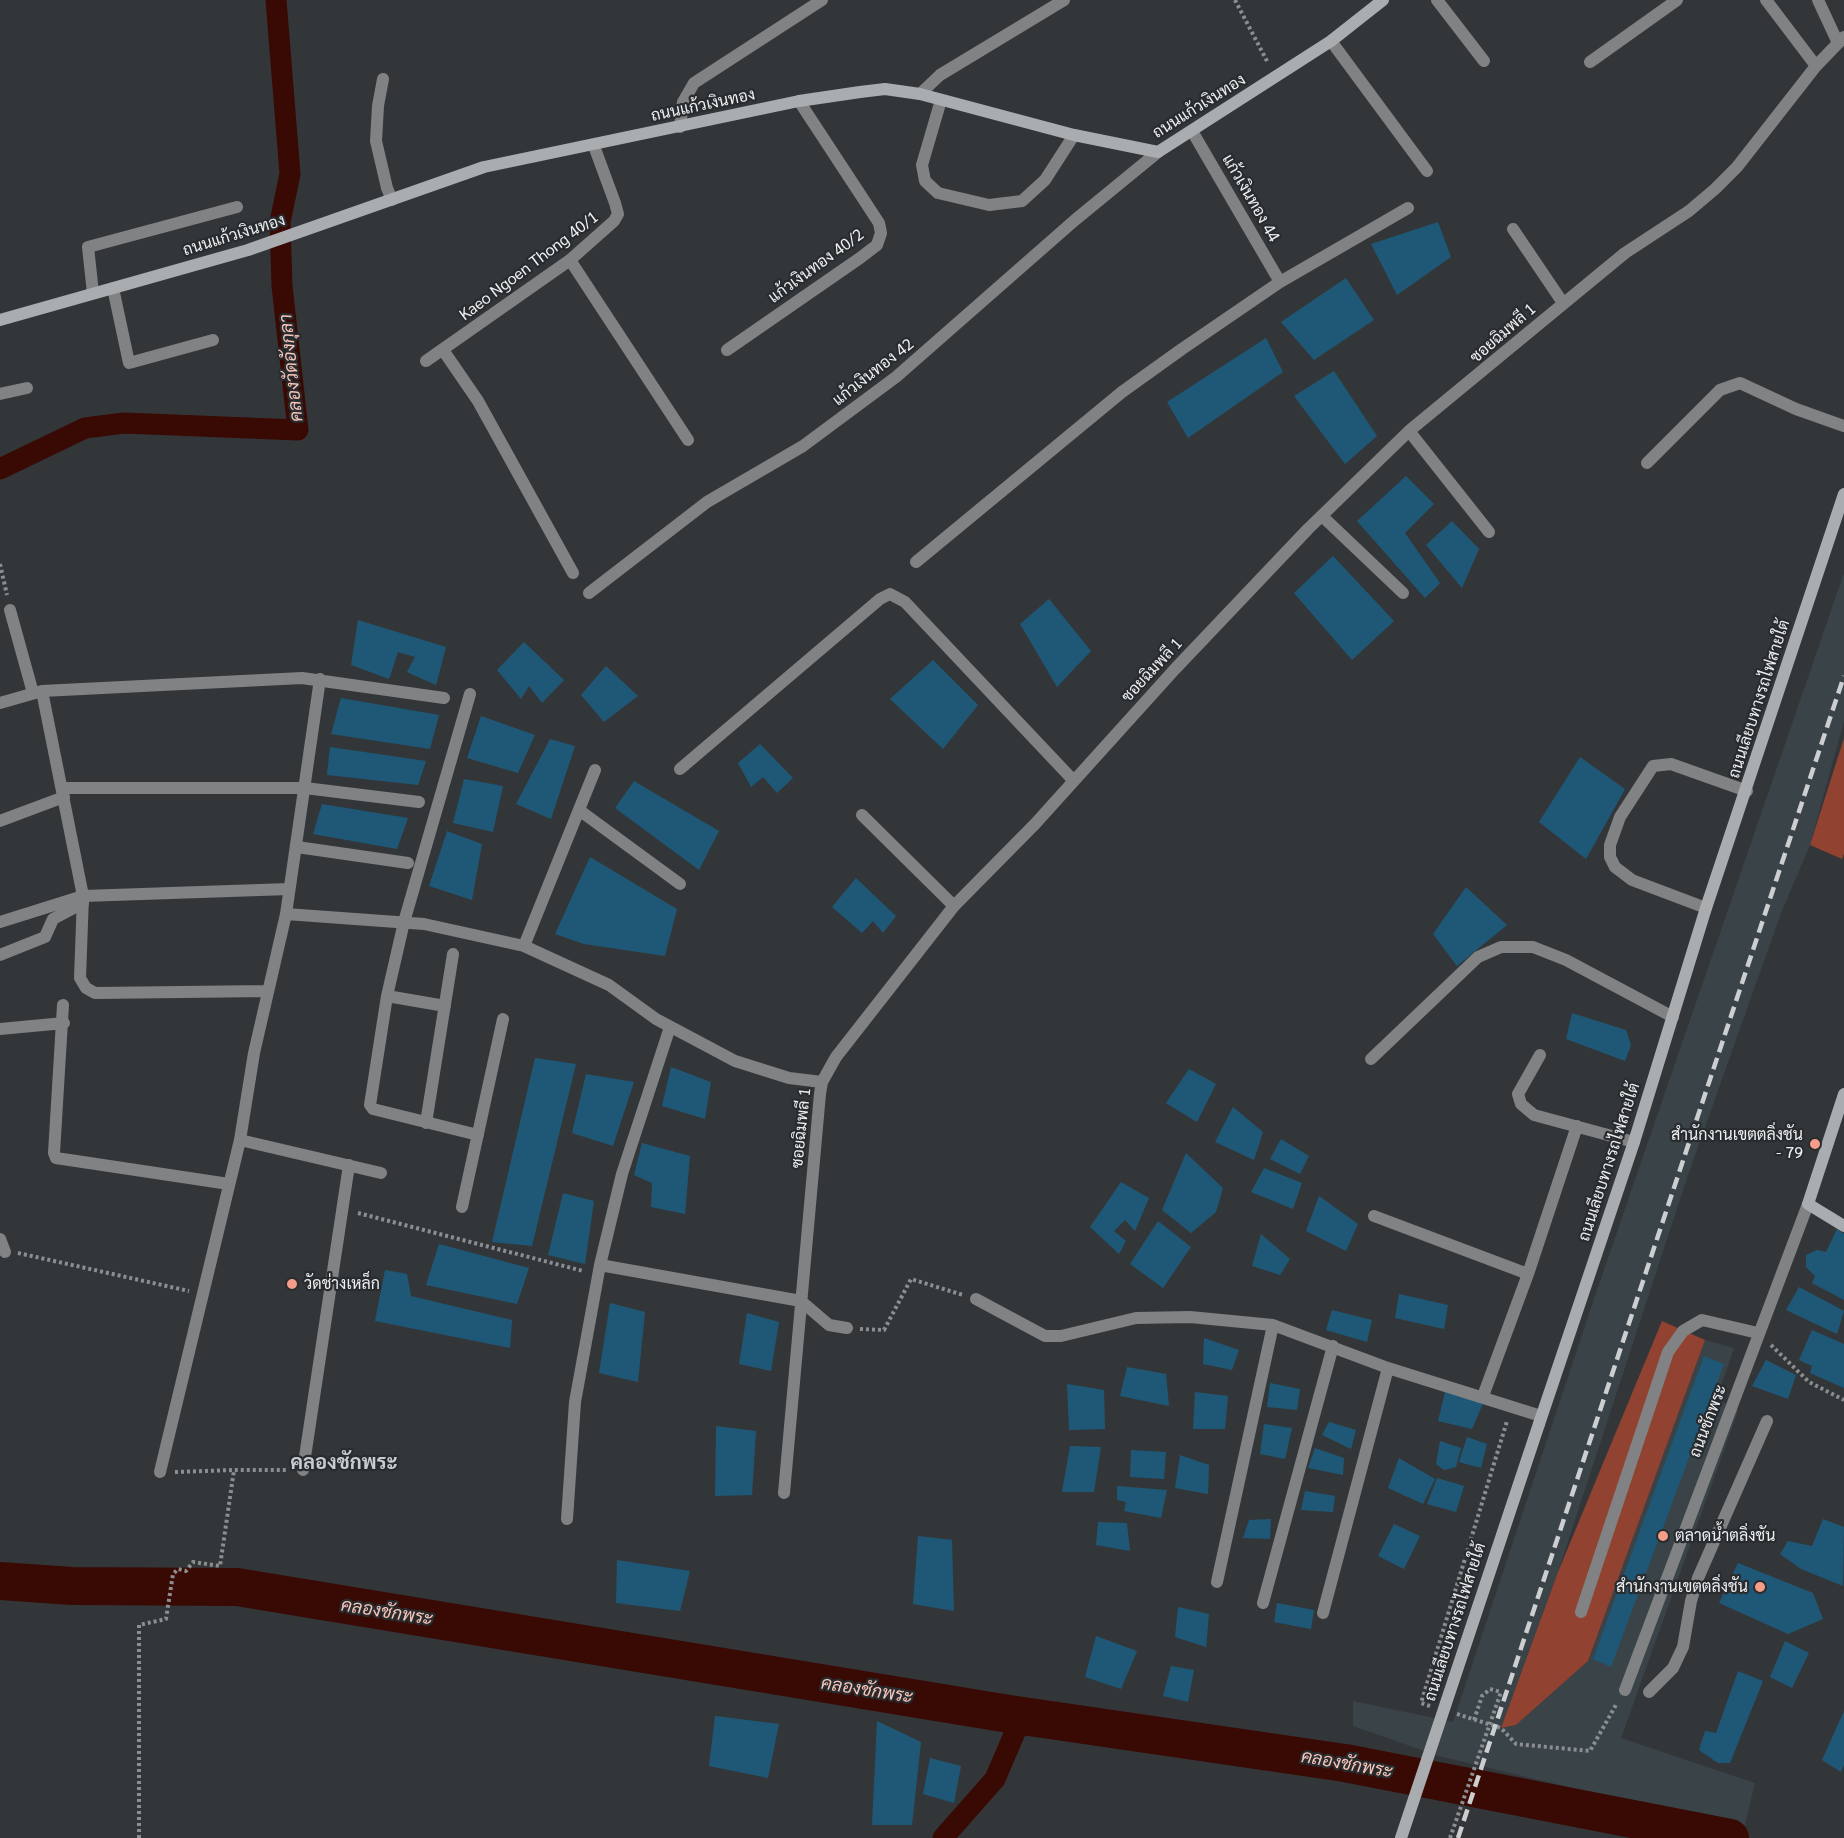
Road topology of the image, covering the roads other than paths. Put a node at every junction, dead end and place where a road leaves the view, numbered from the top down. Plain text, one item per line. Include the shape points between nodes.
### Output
1 (822, 0) edge
2 (1064, 0) edge
3 (1383, 0) edge
4 (1437, 0) edge
5 (1677, 0) edge
6 (1766, 0) edge
7 (1818, 0) edge
8 (1841, 40) edge
9 (1331, 41) junction
10 (1484, 62) dead end
11 (1590, 62) dead end
12 (1816, 66) junction
13 (383, 79) dead end
14 (920, 94) junction
15 (941, 100) junction
16 (799, 101) junction
17 (680, 126) junction
18 (1192, 131) junction
19 (1074, 135) junction
20 (594, 146) junction
21 (1158, 152) junction
22 (1427, 171) dead end
23 (392, 200) junction
24 (237, 207) dead end
25 (1408, 208) dead end
26 (1513, 229) dead end
27 (570, 260) junction
28 (1281, 282) junction
29 (112, 288) junction
30 (93, 294) junction
31 (1563, 303) junction
32 (0, 320) edge
33 (213, 340) dead end
34 (443, 350) junction
35 (727, 350) dead end
36 (426, 361) dead end
37 (27, 387) dead end
38 (0, 394) edge
39 (1844, 426) edge
40 (1409, 431) junction
41 (688, 440) dead end
42 (1647, 463) dead end
43 (1844, 494) edge
44 (1322, 516) junction
45 (1489, 532) dead end
46 (916, 562) dead end
47 (573, 573) dead end
48 (589, 593) dead end
49 (1403, 593) dead end
50 (10, 610) road end
51 (320, 679) junction
52 (38, 692) junction
53 (470, 694) dead end
54 (444, 698) dead end
55 (0, 703) edge
56 (680, 769) dead end
57 (595, 771) dead end
58 (1073, 780) junction
59 (305, 788) junction
60 (1747, 791) junction
61 (63, 792) junction
62 (419, 802) dead end
63 (579, 810) junction
64 (862, 815) dead end
65 (0, 822) edge
66 (297, 848) junction
67 (408, 862) dead end
68 (680, 884) dead end
69 (289, 889) junction
70 (83, 899) junction
71 (954, 906) junction
72 (1706, 908) junction
73 (286, 914) junction
74 (0, 922) edge
75 (404, 922) junction
76 (524, 946) junction
77 (453, 954) dead end
78 (0, 955) edge
79 (268, 991) junction
80 (387, 996) junction
81 (63, 1005) dead end
82 (445, 1006) junction
83 (1673, 1017) junction
84 (503, 1019) dead end
85 (64, 1023) junction
86 (670, 1027) junction
87 (0, 1029) edge
88 (1540, 1055) dead end
89 (1371, 1059) dead end
90 (822, 1082) junction
91 (1844, 1094) edge
92 (426, 1123) junction
93 (1577, 1126) junction
94 (478, 1135) junction
95 (240, 1140) junction
96 (1634, 1142) junction
97 (349, 1166) junction
98 (381, 1173) dead end
99 (230, 1184) junction
100 (1808, 1204) junction
101 (462, 1207) dead end
102 (1374, 1216) dead end
103 (1844, 1226) edge
104 (0, 1239) edge
105 (5, 1252) road end
106 (599, 1270) junction
107 (1527, 1274) junction
108 (975, 1299) road end
109 (801, 1301) junction
110 (1273, 1325) junction
111 (847, 1328) road end
112 (1758, 1333) junction
113 (1333, 1346) junction
114 (1388, 1368) junction
115 (1483, 1396) junction
116 (1540, 1420) junction
117 (1767, 1421) dead end
118 (303, 1470) road end
119 (160, 1472) road end
120 (784, 1493) dead end
121 (567, 1519) dead end
122 (1217, 1582) dead end
123 (1263, 1603) dead end
124 (1581, 1612) dead end
125 (1323, 1613) dead end
126 (1625, 1690) road end
127 (1649, 1692) dead end
128 (1401, 1838) edge

1 - 17 street via 694,83 683,102
2 - 14 street via 940,75
3 - 9 street, ถนนแก้วเงินทอง
4 - 10 street
5 - 11 street
6 - 12 street
7 - 8 street
8 - 12 street, ซอยฉิมพลี 1
9 - 18 street, ถนนแก้วเงินทอง
9 - 22 street
12 - 31 street, ซอยฉิมพลี 1 via 1737,167 1715,189
13 - 23 street via 376,141
14 - 15 street, ถนนแก้วเงินทอง
14 - 16 street, ถนนแก้วเงินทอง via 885,89
15 - 19 street, ถนนแก้วเงินทอง
15 - 19 street via 922,165 925,181 938,193 989,205 1022,201 1045,180
16 - 17 street, ถนนแก้วเงินทอง
16 - 35 street, แก้วเงินทอง 40/2 via 879,223 881,233 877,245 860,258
17 - 20 street, ถนนแก้วเงินทอง
18 - 21 street, ถนนแก้วเงินทอง
18 - 28 street, แก้วเงินทอง 44
19 - 21 street, ถนนแก้วเงินทอง
20 - 23 street, ถนนแก้วเงินทอง via 484,167
20 - 27 street, Kaeo Ngoen Thong 40/1 via 618,214 606,230
21 - 48 street, แก้วเงินทอง 42 via 896,377 803,446 708,502
23 - 29 street, ถนนแก้วเงินทอง via 267,243
24 - 30 street via 87,247
25 - 28 street
26 - 31 street
27 - 34 street, Kaeo Ngoen Thong 40/1
27 - 41 street
28 - 46 street via 1122,392
29 - 30 street, ถนนแก้วเงินทอง
29 - 33 street via 129,363
30 - 32 street, ถนนแก้วเงินทอง
31 - 40 street, ซอยฉิมพลี 1
34 - 36 street, Kaeo Ngoen Thong 40/1
34 - 47 street via 478,401
37 - 38 street
39 - 42 street via 1740,383 1731,384 1697,410
40 - 44 street, ซอยฉิมพลี 1
40 - 45 street
43 - 60 street, ถนนเลียบทางรถไฟสายใต้
44 - 49 street
44 - 58 street, ซอยฉิมพลี 1
50 - 52 street
51 - 52 street
51 - 54 street
51 - 59 street
52 - 55 street
52 - 61 street
53 - 75 street
56 - 58 street via 880,598 891,594 905,602
57 - 63 street
58 - 71 street, ซอยฉิมพลี 1
59 - 61 street
59 - 62 street
59 - 66 street
60 - 72 street, ถนนเลียบทางรถไฟสายใต้
60 - 72 street via 1671,764 1653,766 1620,817 1610,845 1615,867 1632,880
61 - 65 street
61 - 70 street
63 - 68 street
63 - 76 street
64 - 71 street
66 - 67 street
66 - 69 street
69 - 70 street
69 - 73 street
70 - 74 street
70 - 78 street via 53,918 45,937
70 - 79 street via 80,978 95,993
71 - 90 street, ซอยฉิมพลี 1 via 836,1056
72 - 83 street, ถนนเลียบทางรถไฟสายใต้
73 - 75 street
73 - 79 street
75 - 76 street
75 - 80 street
76 - 86 street via 609,985
77 - 82 street
79 - 95 street
80 - 82 street
80 - 92 street via 370,1105
81 - 85 street
82 - 92 street
83 - 89 street via 1566,960 1533,947 1501,947 1478,957
83 - 96 street, ถนนเลียบทางรถไฟสายใต้
84 - 94 street
85 - 87 street
85 - 99 street via 56,1158
86 - 90 street via 735,1061 789,1078
86 - 106 street via 622,1174
88 - 93 street via 1518,1094 1521,1104 1534,1115
90 - 109 street, ซอยฉิมพลี 1
91 - 100 street
92 - 94 street
93 - 96 street
93 - 107 street
94 - 101 street
95 - 97 street
95 - 99 street
96 - 116 street, ถนนเลียบทางรถไฟสายใต้
97 - 98 street
97 - 118 street
99 - 119 street
100 - 103 street
100 - 112 street, ถนนชักพระ
102 - 107 street
104 - 105 street
106 - 109 street
106 - 121 street via 575,1402
107 - 115 street
108 - 110 street via 1045,1336 1061,1336 1136,1318 1190,1317
109 - 111 street via 829,1325
109 - 120 street, ซอยฉิมพลี 1
110 - 113 street
110 - 122 street
112 - 124 street via 1702,1320 1683,1331 1668,1352
112 - 126 street, ถนนชักพระ
113 - 114 street
113 - 123 street
114 - 115 street
114 - 125 street
115 - 116 street
116 - 128 street, ถนนเลียบทางรถไฟสายใต้, bridge
117 - 127 street via 1698,1578 1683,1647 1673,1668

